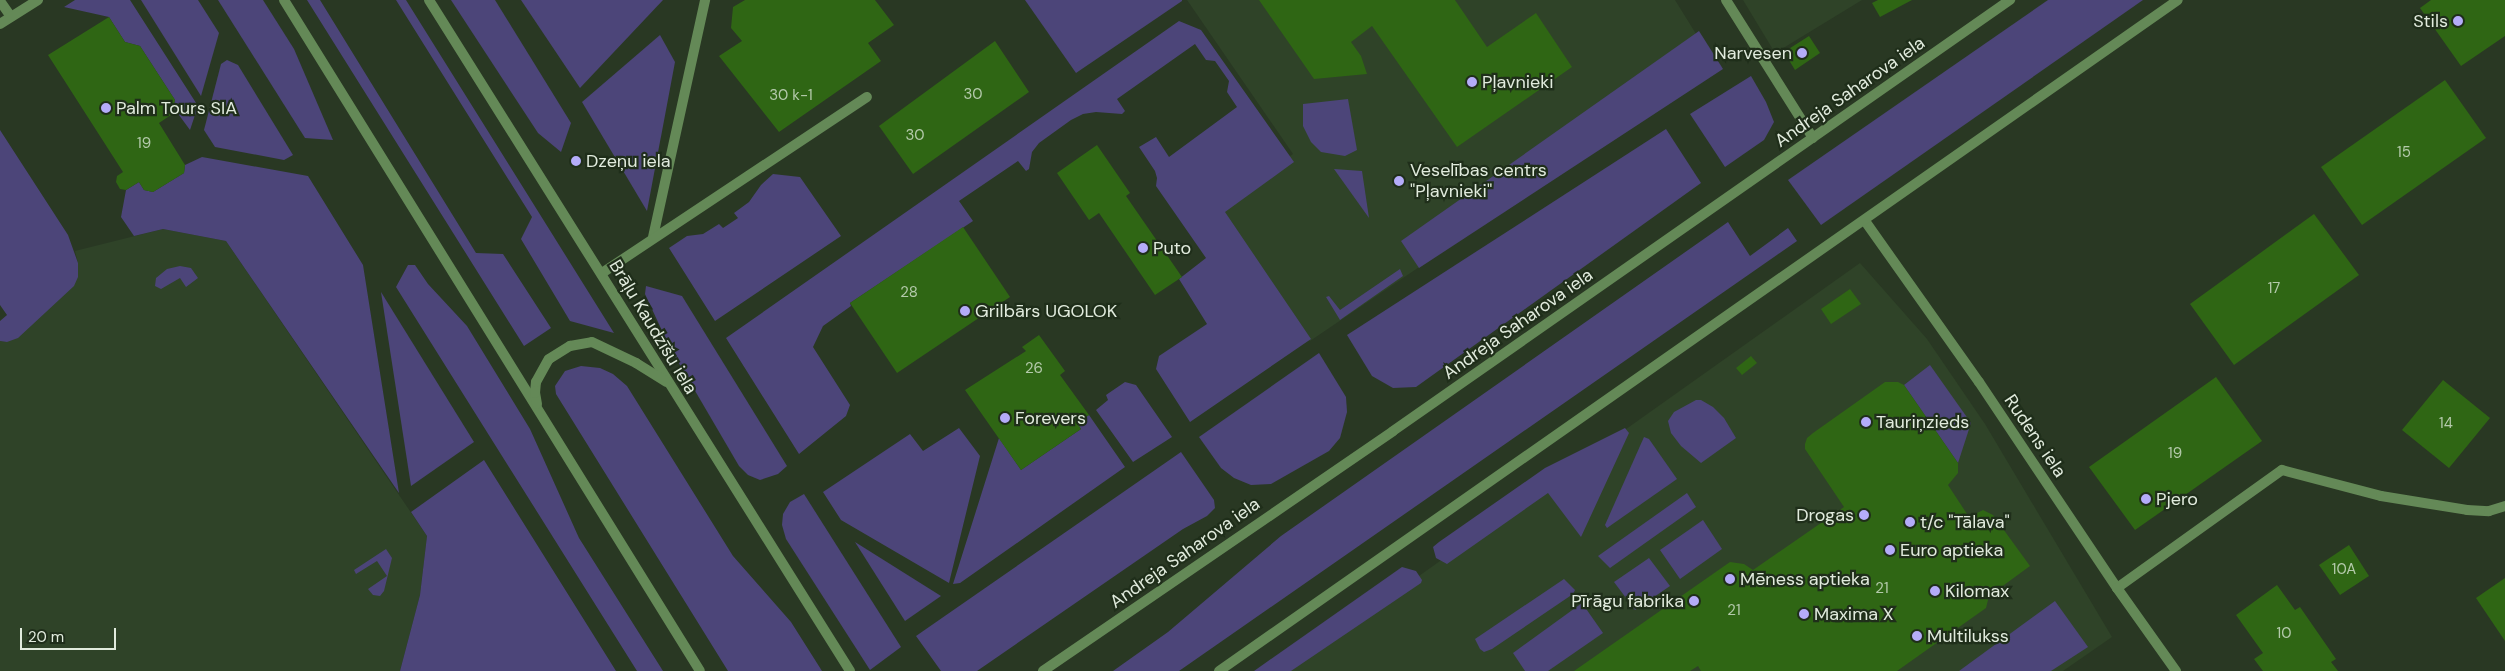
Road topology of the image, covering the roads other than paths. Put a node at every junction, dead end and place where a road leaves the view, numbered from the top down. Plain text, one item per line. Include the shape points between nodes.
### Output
1 (38, 0) edge
2 (284, 0) edge
3 (429, 0) edge
4 (705, 0) edge
5 (1726, 0) edge
6 (2010, 0) edge
7 (2178, 0) edge
8 (0, 1) edge
9 (10, 17) junction
10 (0, 24) edge
11 (867, 97) dead end
12 (1812, 138) junction
13 (1865, 221) junction
14 (653, 237) junction
15 (602, 273) junction
16 (669, 384) junction
17 (539, 411) junction
18 (2505, 506) edge
19 (2117, 588) junction
20 (700, 671) edge
21 (850, 671) edge
22 (1043, 671) edge
23 (1218, 671) edge
24 (2176, 671) edge

1 - 9 street
2 - 17 street
3 - 15 street, Brāļu Kaudzīšu iela
4 - 14 street
5 - 12 street
6 - 12 street, Andreja Saharova iela
7 - 13 street
8 - 9 street
9 - 10 street
11 - 14 street
12 - 22 street, Andreja Saharova iela
13 - 19 street, Rudens iela via 1984,389
13 - 23 street
14 - 15 street
15 - 16 street, Brāļu Kaudzīšu iela
16 - 17 street via 600,345 592,342 570,346 548,359 536,382
16 - 21 street, Brāļu Kaudzīšu iela
17 - 20 street
18 - 19 street via 2489,511 2467,510 2381,496 2282,470
19 - 24 street, Rudens iela

